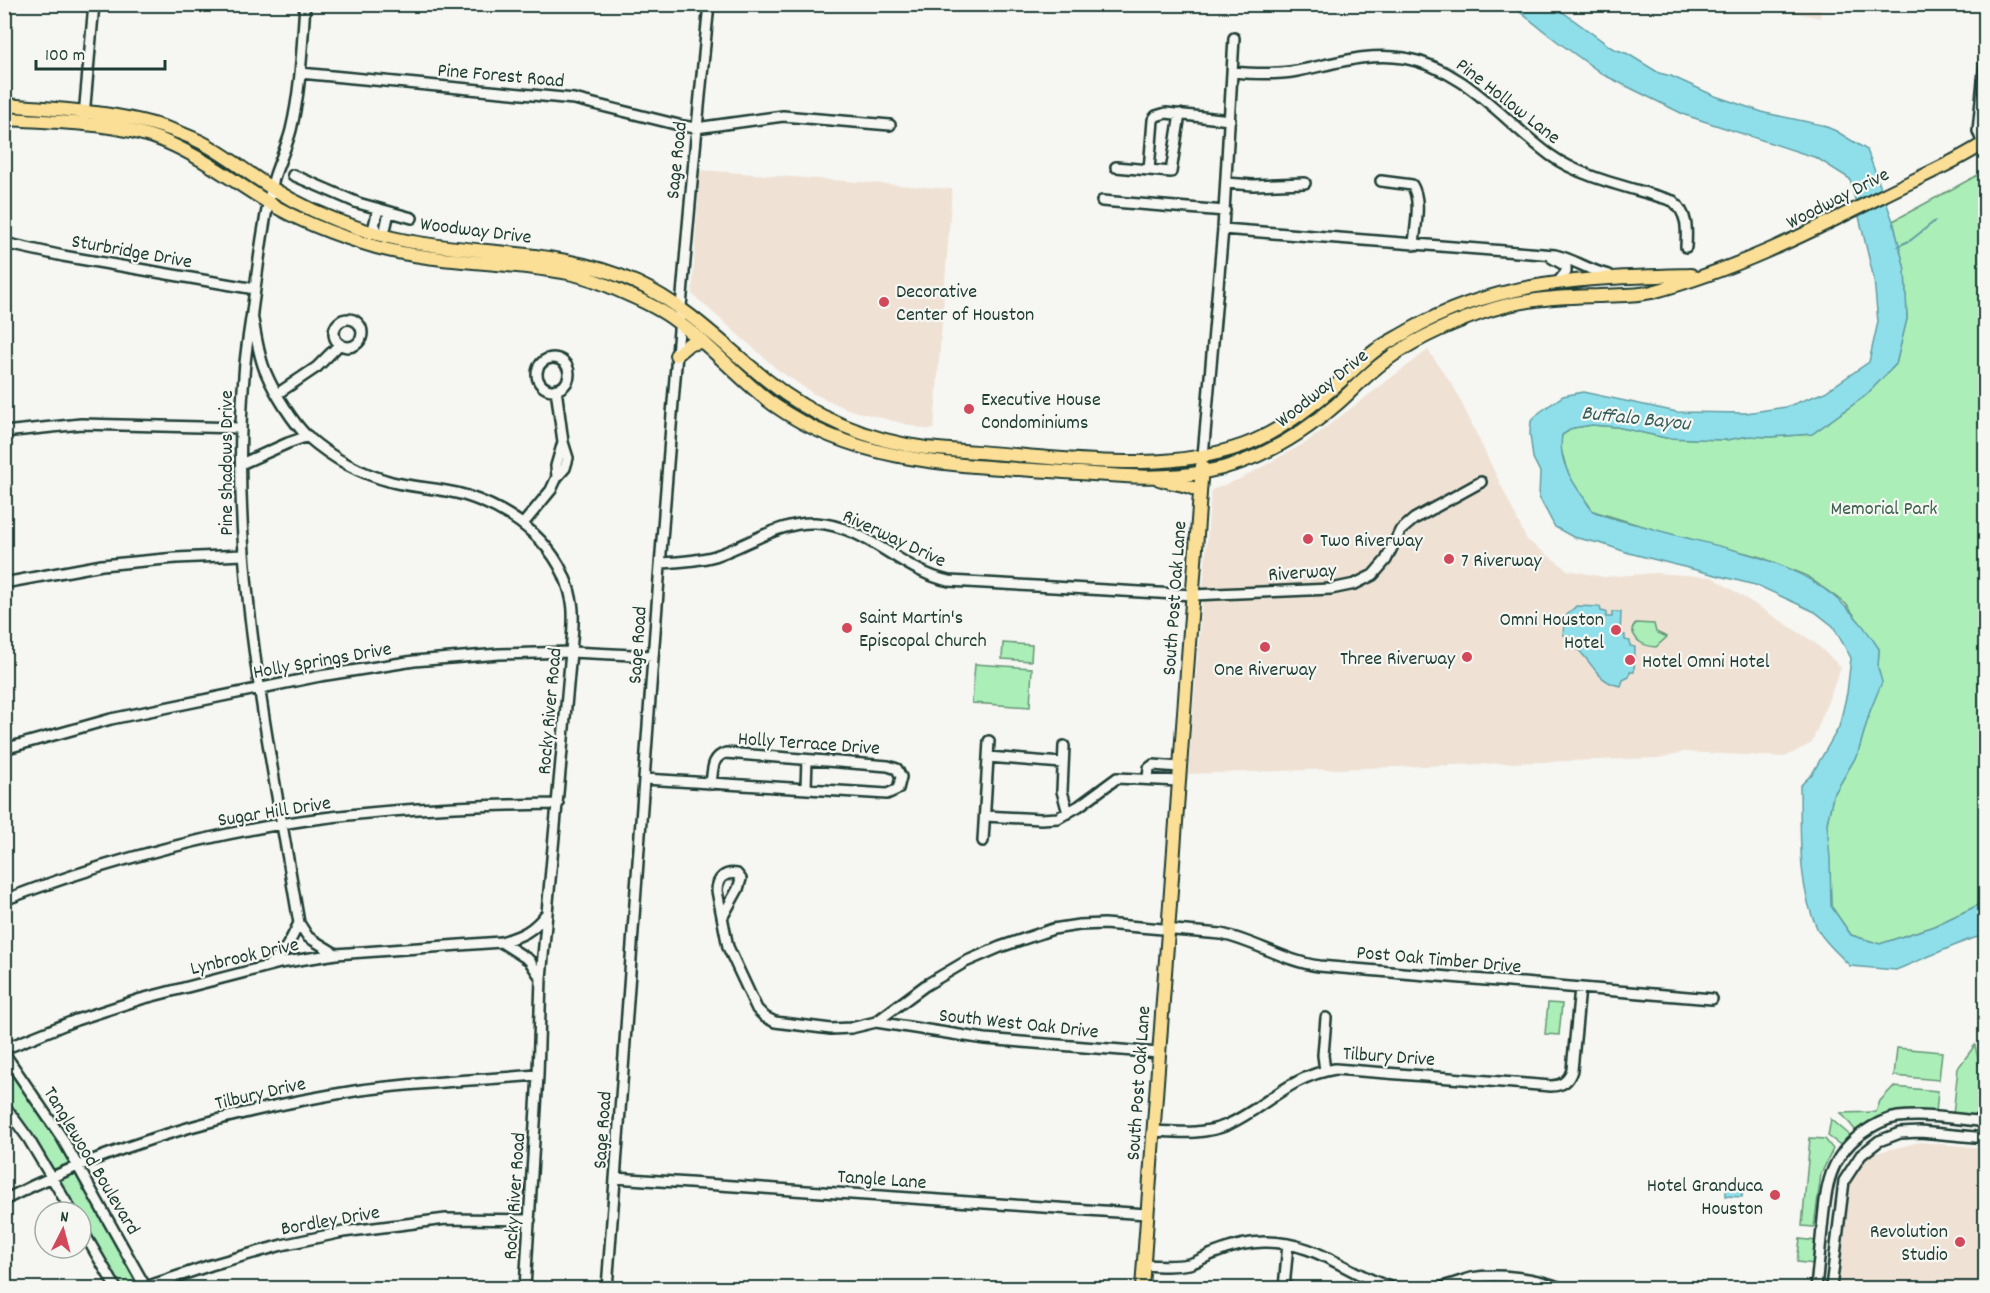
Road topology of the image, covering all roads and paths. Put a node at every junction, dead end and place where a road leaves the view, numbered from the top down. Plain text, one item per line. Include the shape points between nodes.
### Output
1 (94, 4) edge
2 (305, 4) edge
3 (709, 4) edge
4 (1234, 38) dead end
5 (1986, 51) edge
6 (1233, 72) junction
7 (300, 73) junction
8 (4, 105) edge
9 (84, 111) junction
10 (1180, 114) junction
11 (4, 119) edge
12 (1230, 120) junction
13 (83, 124) junction
14 (890, 124) dead end
15 (696, 128) junction
16 (1985, 144) edge
17 (1116, 167) dead end
18 (1149, 170) junction
19 (226, 174) junction
20 (293, 175) dead end
21 (1381, 181) dead end
22 (1226, 183) junction
23 (1305, 183) dead end
24 (272, 189) junction
25 (1102, 201) dead end
26 (269, 203) junction
27 (378, 209) junction
28 (1224, 211) junction
29 (389, 212) junction
30 (412, 218) dead end
31 (1223, 229) junction
32 (377, 240) junction
33 (4, 243) edge
34 (1414, 244) junction
35 (1686, 247) dead end
36 (487, 250) junction
37 (1542, 255) junction
38 (486, 264) junction
39 (574, 268) junction
40 (1704, 275) junction
41 (1619, 277) junction
42 (1557, 282) junction
43 (255, 289) junction
44 (1529, 294) junction
45 (681, 307) junction
46 (252, 315) junction
47 (679, 322) junction
48 (1429, 326) junction
49 (702, 342) junction
50 (340, 344) dead end
51 (676, 355) junction
52 (1342, 380) junction
53 (556, 389) dead end
54 (1351, 391) junction
55 (277, 393) junction
56 (240, 428) junction
57 (4, 432) edge
58 (308, 436) junction
59 (919, 447) junction
60 (1203, 456) junction
61 (1058, 459) junction
62 (917, 460) junction
63 (241, 464) junction
64 (1058, 472) junction
65 (1202, 473) junction
66 (1155, 477) junction
67 (1481, 482) dead end
68 (1200, 492) junction
69 (523, 524) junction
70 (243, 555) junction
71 (661, 562) junction
72 (4, 583) edge
73 (1193, 595) junction
74 (571, 652) junction
75 (653, 656) junction
76 (261, 688) junction
77 (989, 741) dead end
78 (1064, 746) dead end
79 (4, 749) edge
80 (988, 757) junction
81 (807, 760) junction
82 (1062, 763) junction
83 (1180, 767) junction
84 (645, 779) junction
85 (1148, 779) junction
86 (1179, 781) junction
87 (711, 784) junction
88 (806, 787) junction
89 (558, 804) junction
90 (1068, 813) junction
91 (985, 816) junction
92 (282, 824) junction
93 (983, 841) dead end
94 (4, 900) edge
95 (546, 914) junction
96 (723, 916) dead end
97 (299, 923) junction
98 (1168, 930) junction
99 (501, 942) junction
100 (336, 954) junction
101 (266, 967) junction
102 (541, 978) junction
103 (1580, 988) junction
104 (1712, 999) dead end
105 (1326, 1018) dead end
106 (876, 1022) junction
107 (4, 1051) edge
108 (1159, 1053) junction
109 (1325, 1071) junction
110 (538, 1075) junction
111 (4, 1105) edge
112 (1943, 1118) junction
113 (1986, 1122) edge
114 (1153, 1131) junction
115 (1942, 1134) junction
116 (1986, 1138) edge
117 (79, 1165) junction
118 (52, 1177) junction
119 (615, 1178) junction
120 (4, 1200) edge
121 (65, 1200) edge
122 (1147, 1214) junction
123 (530, 1220) junction
124 (1821, 1240) junction
125 (1837, 1241) junction
126 (1288, 1244) junction
127 (93, 1249) edge
128 (1143, 1265) junction
129 (116, 1288) edge
130 (145, 1288) edge
131 (525, 1288) edge
132 (607, 1288) edge
133 (1142, 1288) edge
134 (1284, 1288) edge
135 (1393, 1288) edge
136 (1439, 1288) edge
137 (1561, 1288) edge
138 (1816, 1288) edge
139 (1832, 1288) edge

1 - 9 street
2 - 7 street, Pine Shadows Drive
3 - 15 street, Sage Road
4 - 6 street, South Post Oak Lane
5 - 16 street via 1977,131
6 - 12 street, South Post Oak Lane
6 - 35 street, Pine Hollow Lane via 1278,74 1360,57 1403,58 1432,66 1458,78 1551,156 1579,170 1672,201 1686,219
7 - 15 street, Pine Forest Road via 574,99
7 - 24 street, Pine Shadows Drive via 291,131
8 - 9 main road, Woodway Drive
9 - 13 street
9 - 24 main road, Woodway Drive via 130,118 184,134 229,158
10 - 12 street
10 - 18 street via 1160,114 1153,120
10 - 18 street via 1171,172
11 - 13 main road, Woodway Drive
12 - 22 street, South Post Oak Lane
13 - 19 main road, Woodway Drive via 158,138
14 - 15 street, Pine Forest Road via 783,116
15 - 45 street, Sage Road
16 - 40 main road, Woodway Drive via 1800,238
17 - 18 street
19 - 24 main road via 237,174 265,190
19 - 26 main road, Woodway Drive
20 - 27 street
21 - 34 street via 1412,185 1417,201
22 - 23 street
22 - 28 street, South Post Oak Lane
24 - 26 street, Pine Shadows Drive
24 - 32 main road, Woodway Drive
25 - 28 street
26 - 32 main road, Woodway Drive via 322,229
26 - 43 street, Pine Shadows Drive
27 - 29 street
27 - 32 street via 374,226
28 - 31 street, South Post Oak Lane
29 - 30 street
29 - 32 street via 385,230
31 - 34 street
31 - 60 street, South Post Oak Lane
32 - 36 main road, Woodway Drive
32 - 38 main road, Woodway Drive via 424,257
33 - 43 street, Sturbridge Drive
34 - 37 street
36 - 38 main road
36 - 39 main road, Woodway Drive
37 - 41 street via 1567,257 1591,270
37 - 42 street via 1566,266
38 - 39 main road, Woodway Drive
39 - 45 main road, Woodway Drive via 615,273
39 - 47 main road, Woodway Drive
40 - 41 main road, Woodway Drive
40 - 44 main road, Woodway Drive via 1646,294
41 - 42 main road, Woodway Drive
42 - 44 main road, Woodway Drive
43 - 46 street, Pine Shadows Drive
44 - 48 main road, Woodway Drive via 1503,291 1467,302
45 - 47 street, Sage Road
45 - 59 main road, Woodway Drive via 786,396 859,431
46 - 55 street, Rocky River Road via 266,373
46 - 56 street, Pine Shadows Drive
47 - 49 main road, Woodway Drive
47 - 51 street, Sage Road
48 - 52 main road, Woodway Drive via 1377,350
48 - 54 main road, Woodway Drive
49 - 51 main road via 690,344
49 - 62 main road, Woodway Drive via 775,406 815,429 853,446
50 - 55 street via 317,367
51 - 71 street, Sage Road
52 - 54 main road
52 - 60 main road, Woodway Drive via 1287,423 1246,445
53 - 69 street via 568,458 551,490
54 - 65 main road, Woodway Drive via 1296,437 1246,461
55 - 58 street, Rocky River Road
56 - 57 street via 81,424
56 - 63 street, Pine Shadows Drive
58 - 63 street
58 - 69 street, Rocky River Road via 363,472 462,495 512,515
59 - 61 main road, Woodway Drive
59 - 62 main road
60 - 61 main road, Woodway Drive via 1166,462
60 - 65 main road, South Post Oak Lane
61 - 64 main road
62 - 64 main road, Woodway Drive
63 - 70 street, Pine Shadows Drive
64 - 66 main road, Woodway Drive
65 - 66 main road, Woodway Drive
65 - 68 main road, South Post Oak Lane
66 - 68 main road
67 - 73 street, Riverway via 1414,519 1400,531 1386,560 1373,574 1354,584 1332,589
68 - 73 main road, South Post Oak Lane
69 - 74 street, Rocky River Road via 547,548 567,584 572,603
70 - 72 street via 102,565
70 - 76 street, Pine Shadows Drive
71 - 73 street, Riverway Drive via 694,562 770,531 815,523 848,531 938,579
71 - 75 street, Sage Road
73 - 83 main road, South Post Oak Lane
74 - 75 street, Holly Springs Drive
74 - 76 street, Holly Springs Drive via 414,661
74 - 89 street, Rocky River Road
75 - 84 street, Sage Road
76 - 79 street, Holly Springs Drive via 111,719
76 - 92 street, Pine Shadows Drive
77 - 80 street
78 - 82 street
80 - 82 street
80 - 91 street
81 - 87 street, Holly Terrace Drive via 723,753 715,760
81 - 88 street
81 - 88 street, Holly Terrace Drive via 888,766 897,769 901,777 898,789 887,794
82 - 90 street via 1062,791
83 - 85 street via 1154,765 1149,768
83 - 86 main road, South Post Oak Lane
84 - 87 street, Holly Terrace Drive
84 - 119 street, Sage Road
85 - 86 street
85 - 90 street via 1117,778
86 - 98 main road, South Post Oak Lane
87 - 88 street, Holly Terrace Drive
89 - 92 street, Sugar Hill Drive via 420,808
89 - 95 street, Rocky River Road
90 - 91 street via 1041,819
91 - 93 street
92 - 94 street, Sugar Hill Drive via 137,857
92 - 97 street, Pine Shadows Drive
95 - 99 street, Lynbrook Drive via 537,927
95 - 102 street, Rocky River Road
96 - 106 street via 733,961 754,1004 768,1018 837,1029
97 - 100 street via 308,937
97 - 101 street via 280,956
98 - 103 street, Post Oak Timber Drive via 1236,937 1306,964
98 - 106 street, Post Oak Timber Drive via 1090,924 1041,932 942,974
98 - 108 main road, South Post Oak Lane
99 - 100 street, Lynbrook Drive
99 - 102 street via 529,960
100 - 101 street, Lynbrook Drive
101 - 107 street, Lynbrook Drive via 141,999 76,1020
102 - 110 street, Rocky River Road
103 - 104 street, Post Oak Timber Drive
103 - 109 street, Tilbury Drive via 1572,1070 1564,1083 1551,1086 1348,1069
105 - 109 street
106 - 108 street, South West Oak Drive via 986,1039
107 - 117 street, Tanglewood Boulevard
108 - 114 main road, South Post Oak Lane
109 - 114 street, Tilbury Drive via 1296,1081 1226,1125 1198,1132
110 - 117 street, Tilbury Drive via 363,1090 285,1104 177,1130
110 - 123 street, Rocky River Road
111 - 118 street
112 - 113 street
112 - 115 street
112 - 124 street via 1912,1116 1880,1122 1846,1147 1826,1187
114 - 122 main road, South Post Oak Lane
115 - 116 street
115 - 125 street via 1900,1133 1879,1141 1861,1155 1844,1181
117 - 118 street, Tilbury Drive
117 - 130 street, Tanglewood Boulevard
118 - 120 street, Tilbury Drive
118 - 121 street
119 - 122 street, Tangle Lane
119 - 132 street, Sage Road
122 - 128 main road, South Post Oak Lane
123 - 130 street, Bordley Drive via 446,1219 343,1232 282,1245
123 - 131 street, Rocky River Road
124 - 125 street
124 - 138 street
125 - 139 street
126 - 128 street via 1240,1245 1191,1263 1170,1267
126 - 134 street
126 - 135 street via 1313,1250 1373,1282
127 - 129 street
128 - 133 main road, South Post Oak Lane
136 - 137 street via 1489,1276 1532,1280

